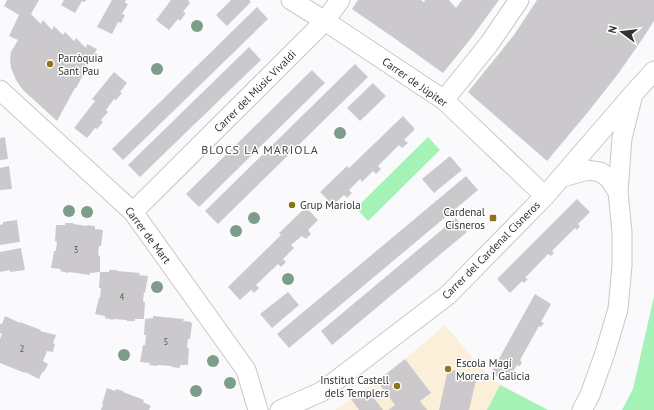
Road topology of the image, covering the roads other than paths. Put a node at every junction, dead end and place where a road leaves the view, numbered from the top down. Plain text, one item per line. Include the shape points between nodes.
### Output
1 (291, 0) edge
2 (340, 0) edge
3 (519, 0) edge
4 (325, 21) junction
5 (654, 71) edge
6 (0, 90) edge
7 (633, 94) junction
8 (444, 100) junction
9 (562, 177) junction
10 (618, 192) junction
11 (546, 196) junction
12 (133, 212) junction
13 (258, 410) edge
14 (280, 410) edge
15 (582, 410) edge

1 - 4 street, Carrer de Júpiter
2 - 4 street, Carrer del Músic Vivaldi
3 - 8 street via 489,44
4 - 8 street, Carrer de Júpiter
4 - 12 street, Carrer del Músic Vivaldi
5 - 7 street, Carrer del Cardenal Cisneros
6 - 12 street, Carrer de Mart
7 - 9 street, Carrer del Cardenal Cisneros
7 - 10 street via 622,138
8 - 11 street, Carrer de Júpiter
9 - 10 street via 588,170 600,172 609,178
9 - 11 street, Carrer del Cardenal Cisneros
10 - 15 street via 622,265 618,309 605,353
11 - 14 street, Carrer del Cardenal Cisneros via 448,295 321,392
12 - 13 street, Carrer de Mart via 246,370

